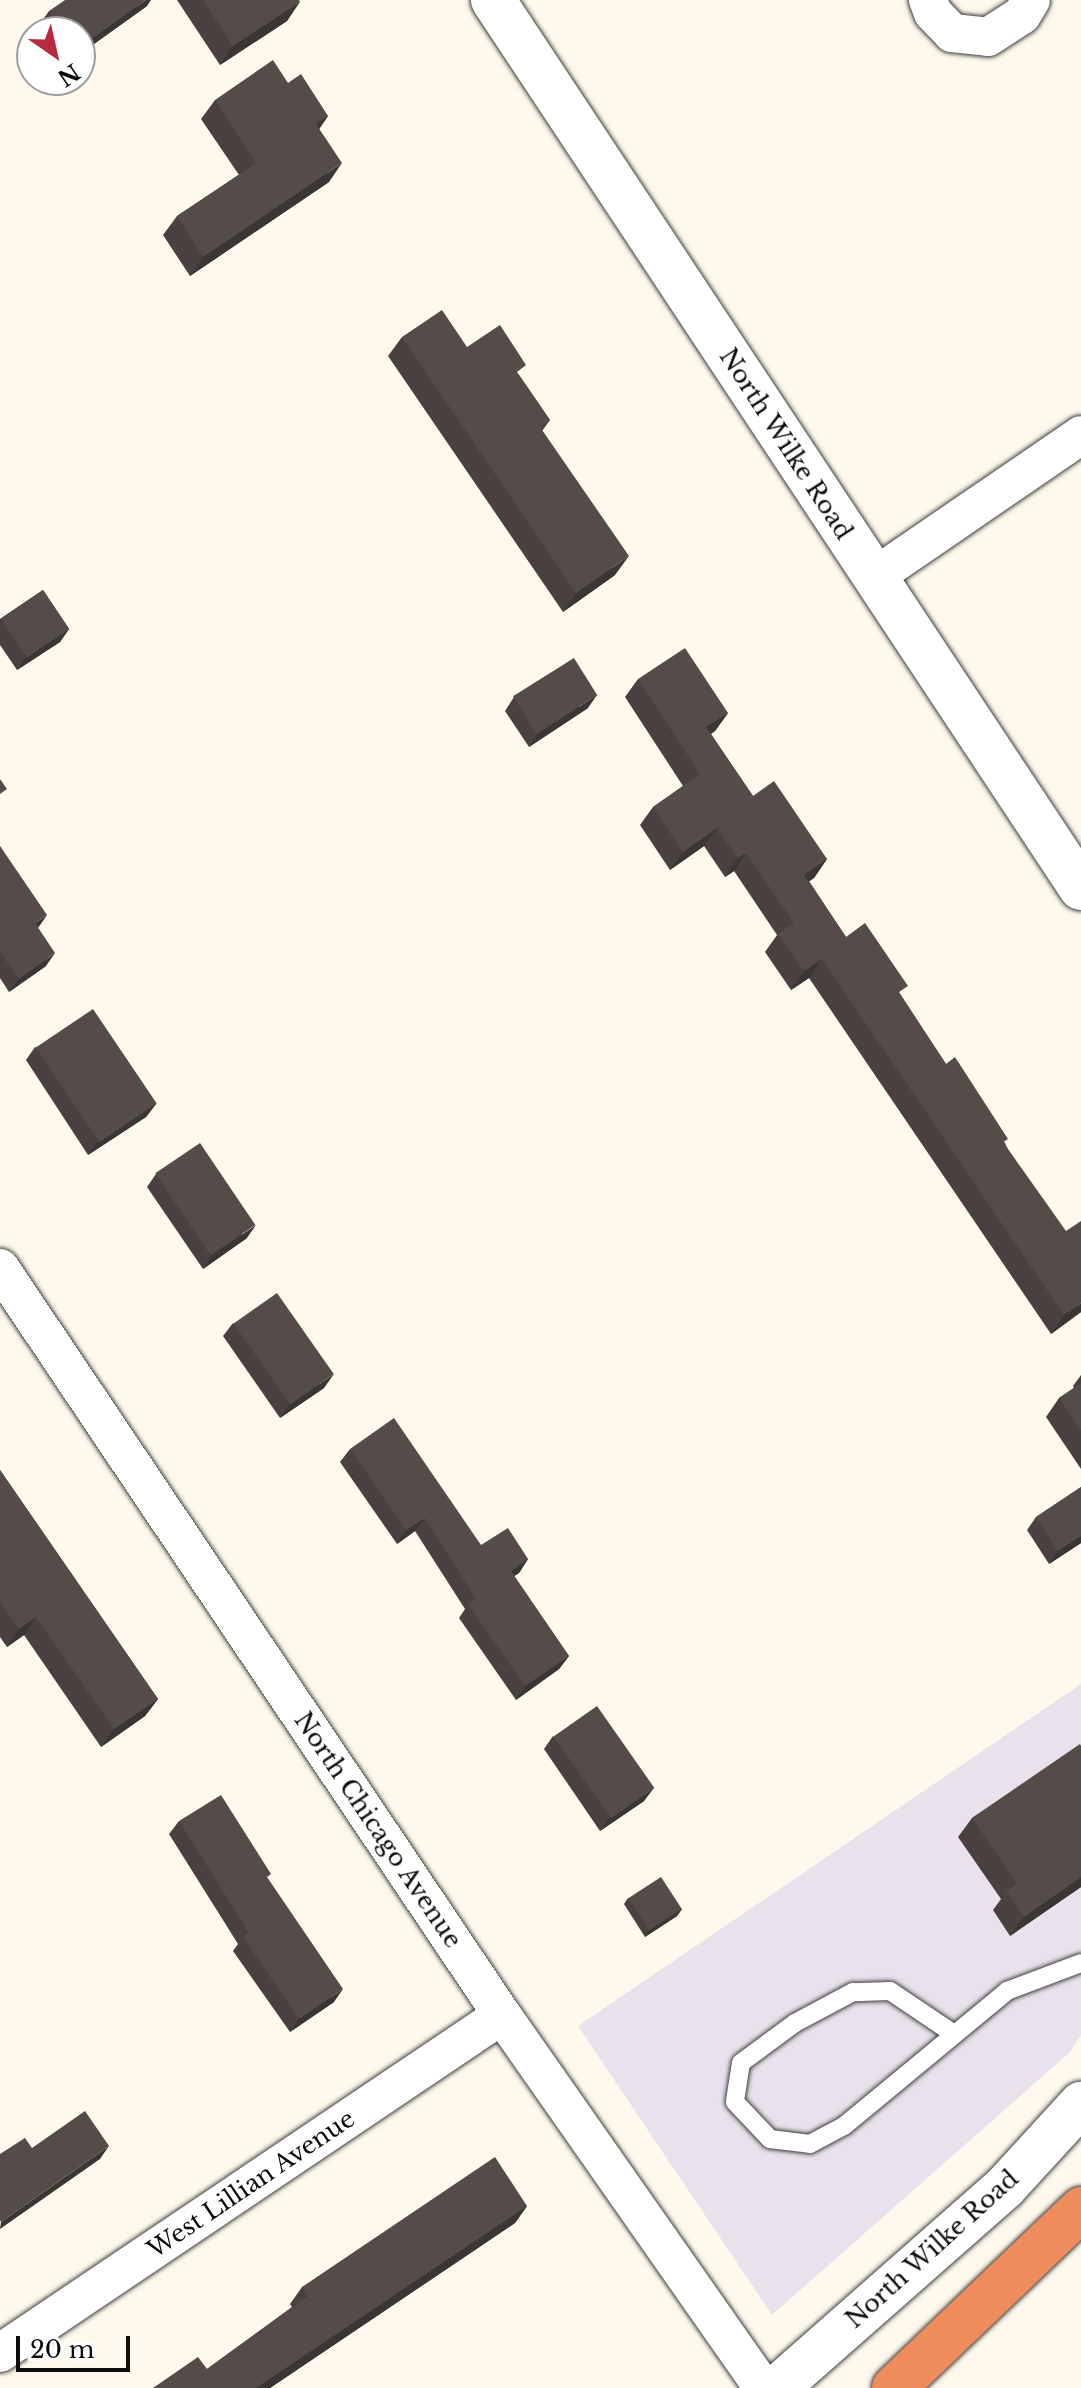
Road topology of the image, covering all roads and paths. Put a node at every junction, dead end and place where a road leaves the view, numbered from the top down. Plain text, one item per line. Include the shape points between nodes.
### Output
1 (493, 0) edge
2 (928, 0) edge
3 (1031, 0) edge
4 (1081, 435) edge
5 (874, 577) junction
6 (1081, 888) edge
7 (0, 1268) edge
8 (1081, 1963) edge
9 (502, 2015) junction
10 (954, 2034) junction
11 (1081, 2104) edge
12 (1081, 2209) edge
13 (0, 2353) edge
14 (763, 2388) edge
15 (777, 2388) edge
16 (894, 2388) edge

1 - 5 street, North Wilke Road
2 - 3 street via 952,33 988,37 1022,15
4 - 5 street
5 - 6 street, North Wilke Road
7 - 9 street, North Chicago Avenue
8 - 10 lane via 1007,1991
9 - 13 street, West Lillian Avenue
9 - 14 street, North Chicago Avenue
10 - 10 lane via 844,2126 810,2144 770,2139 735,2102 741,2063 795,2023 853,1992 890,1991
11 - 15 street, North Wilke Road via 1005,2187
12 - 16 highway

